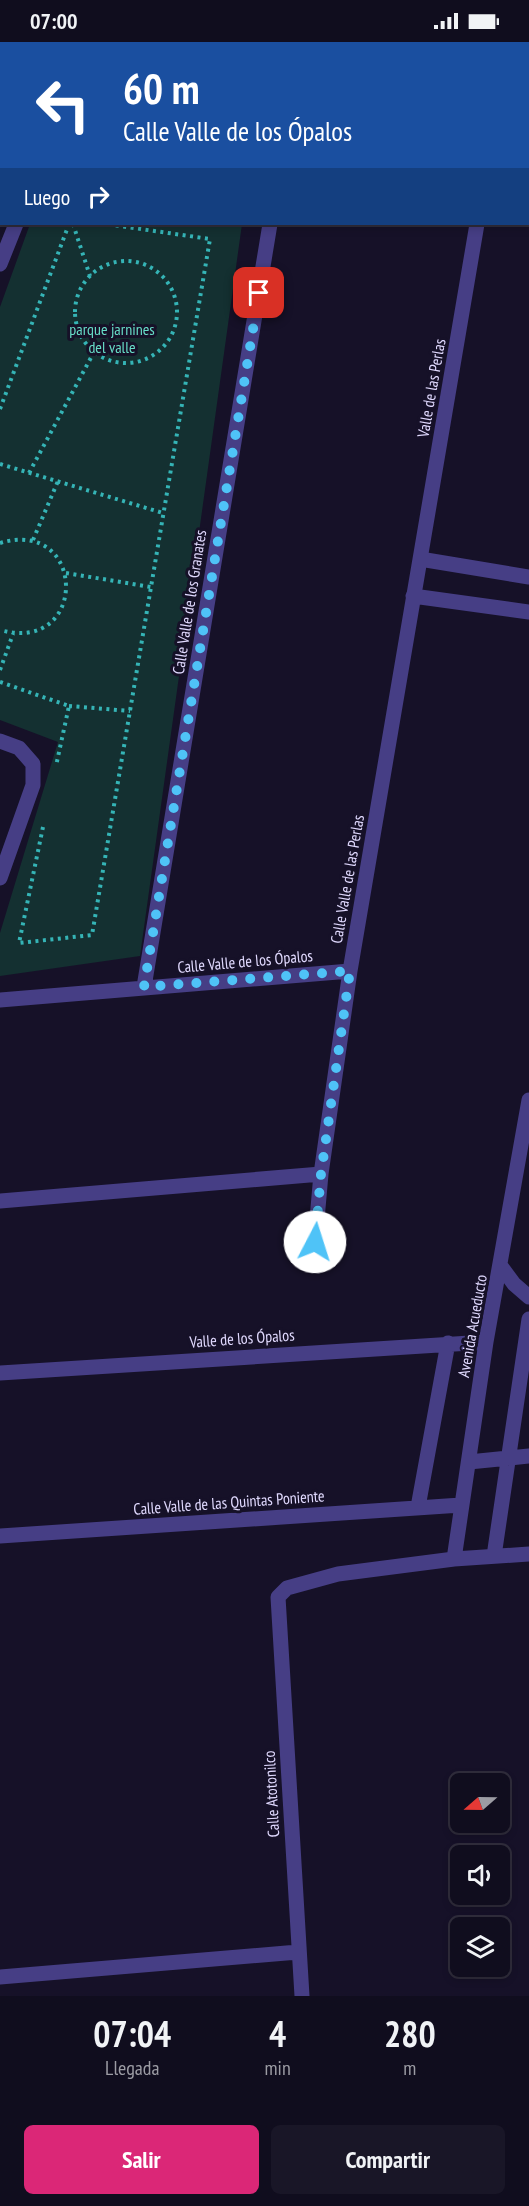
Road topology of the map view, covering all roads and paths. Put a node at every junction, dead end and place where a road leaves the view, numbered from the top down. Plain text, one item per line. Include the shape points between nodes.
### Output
1 (16, 225) edge
2 (71, 225) edge
3 (71, 225) edge
4 (113, 225) edge
5 (270, 225) edge
6 (477, 225) edge
7 (0, 264) edge
8 (90, 276) junction
9 (93, 352) junction
10 (0, 409) edge
11 (0, 464) edge
12 (29, 472) junction
13 (58, 481) junction
14 (163, 513) junction
15 (33, 540) junction
16 (0, 543) edge
17 (420, 559) junction
18 (66, 573) junction
19 (529, 577) edge
20 (151, 587) junction
21 (413, 596) junction
22 (529, 612) edge
23 (0, 630) edge
24 (13, 634) junction
25 (0, 670) edge
26 (0, 682) edge
27 (69, 706) junction
28 (130, 711) junction
29 (0, 741) edge
30 (54, 774) dead end
31 (45, 819) dead end
32 (0, 878) edge
33 (350, 971) junction
34 (144, 987) junction
35 (0, 1000) edge
36 (529, 1100) edge
37 (321, 1174) junction
38 (0, 1201) edge
39 (315, 1242) dead end
40 (500, 1265) junction
41 (529, 1297) edge
42 (529, 1319) edge
43 (486, 1342) junction
44 (448, 1343) junction
45 (0, 1372) edge
46 (529, 1456) edge
47 (508, 1458) junction
48 (469, 1462) junction
49 (461, 1504) junction
50 (418, 1507) junction
51 (0, 1536) edge
52 (529, 1554) edge
53 (494, 1556) junction
54 (454, 1559) junction
55 (298, 1952) junction
56 (0, 1977) edge
57 (302, 1996) edge

1 - 7 street
2 - 8 path
3 - 10 path
4 - 14 path via 210,239
5 - 34 street, Calle Valle de los Granates
6 - 17 street, Valle de las Perlas
8 - 9 path via 80,290 76,323
8 - 9 path via 120,262 152,269 165,279 177,310 168,342 156,354 124,364
9 - 12 path
11 - 12 path
12 - 13 path
13 - 14 path
13 - 15 path
14 - 20 path
15 - 16 path
15 - 18 path via 59,559
17 - 19 street
17 - 21 street, Calle Valle de las Perlas
18 - 20 path
18 - 24 path via 68,589 55,619 28,634
20 - 28 path
21 - 22 street
21 - 33 street, Calle Valle de las Perlas
23 - 24 path
24 - 25 path
26 - 27 path
27 - 28 path
27 - 30 path
28 - 31 path via 92,935 19,943
29 - 32 street via 19,748 33,764 33,785
33 - 34 street, Calle Valle de los Ópalos
33 - 37 street, Calle Valle de las Perlas
34 - 35 street, Calle Valle de los Ópalos
36 - 40 street, Avenida Acueducto
37 - 38 street
37 - 39 street, Calle Valle de las Perlas
40 - 41 street
40 - 43 street, Avenida Acueducto
42 - 47 street
43 - 44 street, Valle de los Ópalos
43 - 48 street, Avenida Acueducto
44 - 45 street, Valle de los Ópalos
44 - 50 street
46 - 47 street
47 - 48 street
47 - 53 street
48 - 49 street, Avenida Acueducto
49 - 50 street, Calle Valle de las Quintas Poniente
49 - 54 street, Avenida Acueducto
50 - 51 street, Calle Valle de las Quintas Poniente
52 - 53 street
53 - 54 street
54 - 55 street, Calle Atotonilco via 338,1574 282,1590 278,1597
55 - 56 street
55 - 57 street, Calle Atotonilco

